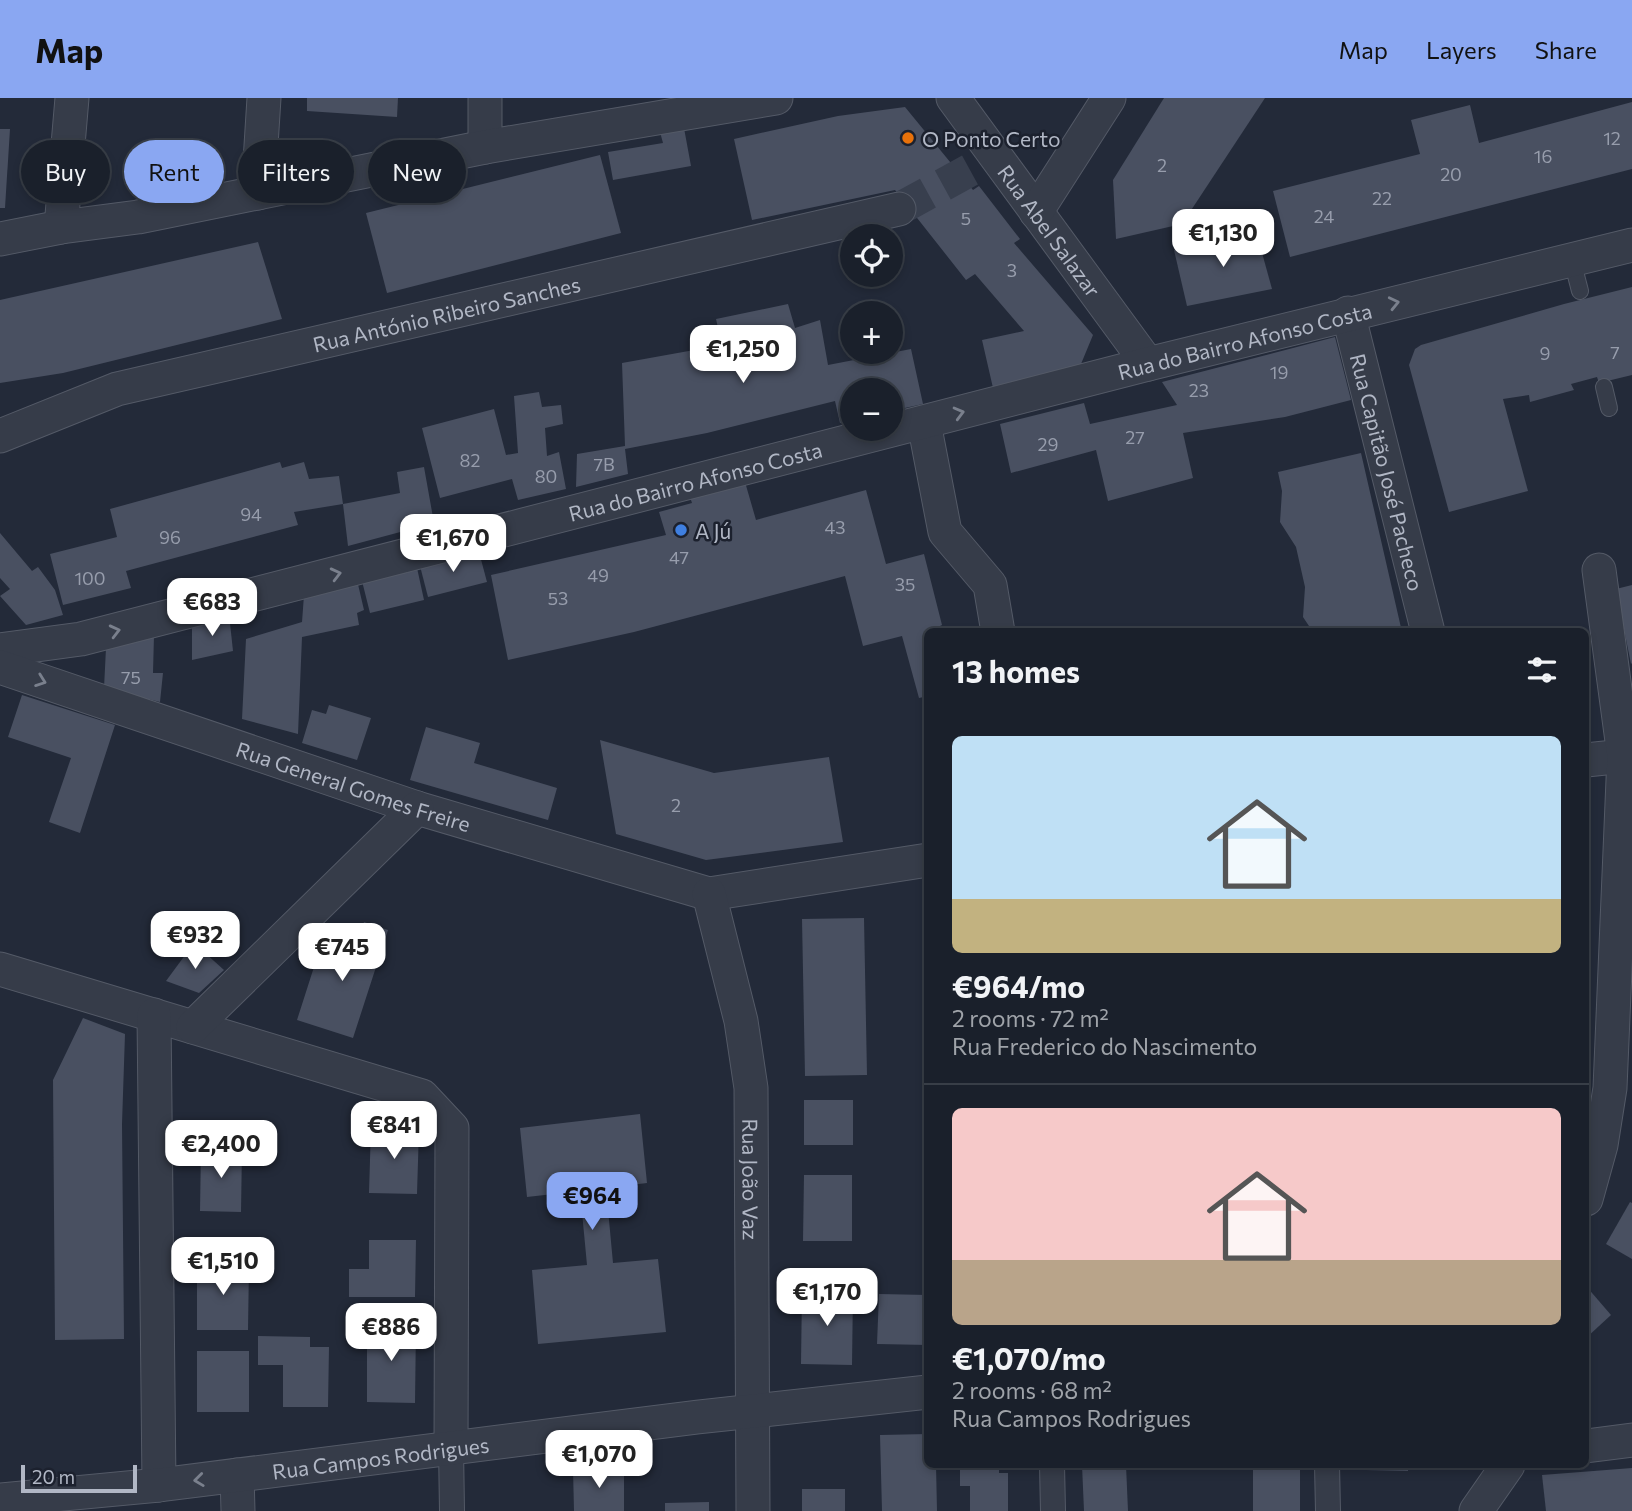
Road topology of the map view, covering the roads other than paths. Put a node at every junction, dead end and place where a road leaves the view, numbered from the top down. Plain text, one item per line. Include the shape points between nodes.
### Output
1 (72, 98) edge
2 (264, 98) edge
3 (485, 98) edge
4 (776, 98) edge
5 (953, 98) edge
6 (1108, 98) edge
7 (261, 140) edge
8 (485, 147) junction
9 (354, 174) edge
10 (238, 197) edge
11 (899, 209) tunnel mouth
12 (1036, 212) junction
13 (61, 227) junction
14 (0, 239) edge
15 (1632, 245) edge
16 (1348, 313) junction
17 (1148, 364) junction
18 (1604, 387) dead end
19 (1609, 408) dead end
20 (924, 422) junction
21 (0, 436) edge
22 (1599, 570) dead end
23 (997, 628) edge
24 (1427, 628) edge
25 (81, 639) junction
26 (0, 650) edge
27 (0, 667) edge
28 (81, 696) junction
29 (1624, 756) junction
30 (1589, 760) edge
31 (417, 808) junction
32 (924, 861) edge
33 (709, 894) junction
34 (0, 969) edge
35 (154, 1015) junction
36 (193, 1027) junction
37 (1589, 1188) edge
38 (924, 1392) edge
39 (753, 1411) junction
40 (1632, 1440) edge
41 (1589, 1446) edge
42 (451, 1448) junction
43 (1052, 1468) edge
44 (1327, 1468) edge
45 (1506, 1468) edge
46 (237, 1475) junction
47 (159, 1485) junction
48 (18, 1503) edge
49 (239, 1511) edge
50 (452, 1511) edge
51 (753, 1511) edge
52 (1053, 1511) edge
53 (1328, 1511) edge
54 (1476, 1511) edge

1 - 13 street
2 - 7 street
3 - 8 street
4 - 8 street
5 - 12 street, Rua Abel Salazar via 982,163
6 - 12 street
8 - 9 street
10 - 13 street
11 - 21 street, Rua António Ribeiro Sanches via 117,389
12 - 17 street, Rua Abel Salazar
13 - 14 street
16 -> 15 street, Rua do Bairro Afonso Costa via 1576,275
16 - 17 street, Rua do Bairro Afonso Costa
16 - 24 street, Rua Capitão José Pacheco
20 -> 17 street, Rua do Bairro Afonso Costa
18 - 19 lane
20 - 23 street via 945,532 990,585
25 -> 20 street, Rua do Bairro Afonso Costa
22 - 29 street
25 - 26 street, Rua do Bairro Afonso Costa
25 - 28 street via 70,666
27 -> 28 street, Rua General Gomes Freire
28 - 31 street, Rua General Gomes Freire
29 - 30 street
29 - 37 street via 1611,1088
31 - 33 street, Rua General Gomes Freire
31 - 36 street
32 - 33 street
33 - 39 street, Rua João Vaz via 741,1021 751,1087
34 - 35 street
35 - 36 street
35 - 47 street
36 - 42 street via 422,1096 452,1128
38 - 39 street, Rua Campos Rodrigues
39 - 42 street, Rua Campos Rodrigues
39 - 51 street, Rua João Vaz
40 - 41 street
42 - 46 street, Rua Campos Rodrigues
42 - 50 street
43 - 52 street
44 - 53 street
45 - 54 street
46 -> 47 street, Rua Campos Rodrigues
46 - 49 street
47 - 48 street, Rua Campos Rodrigues

